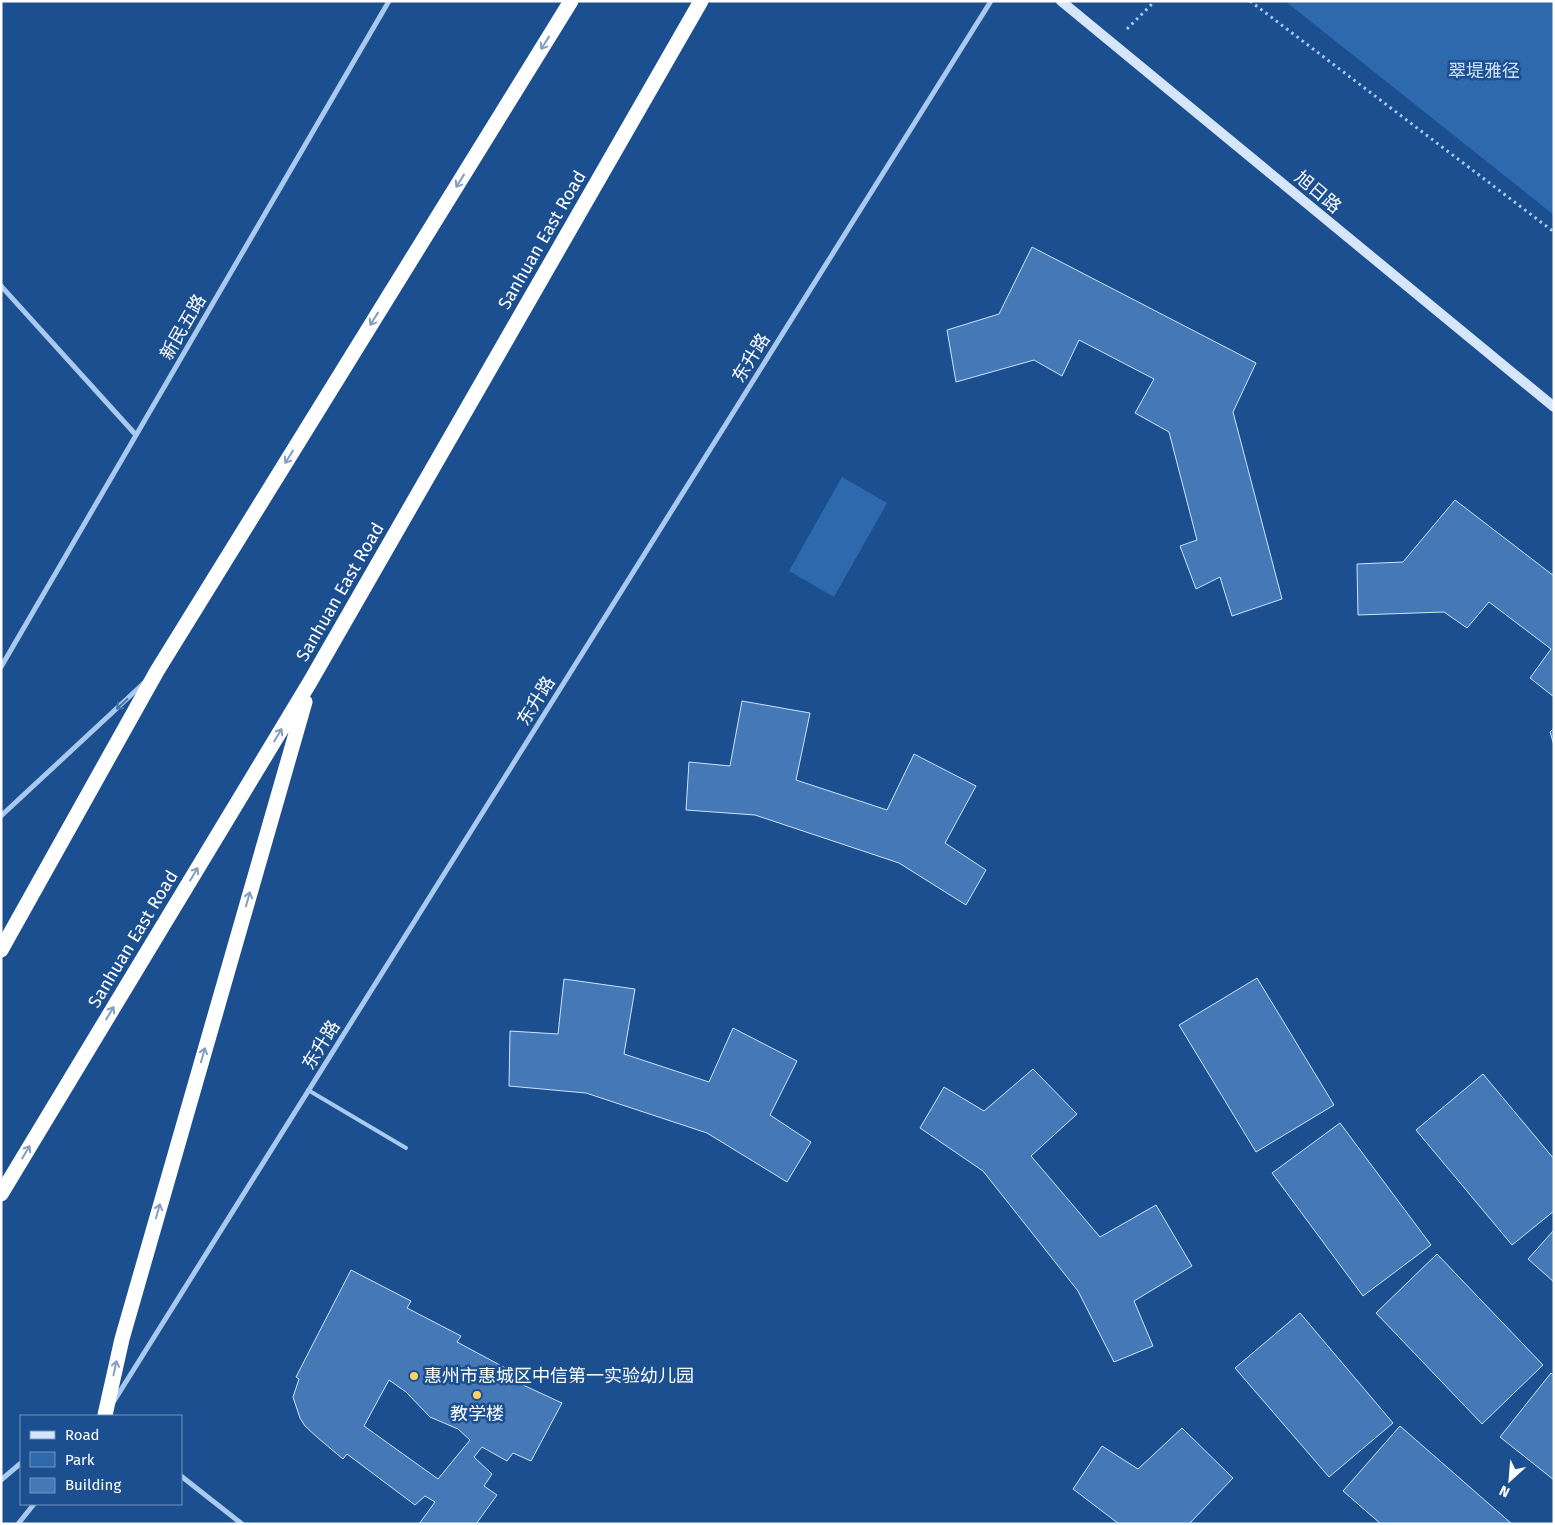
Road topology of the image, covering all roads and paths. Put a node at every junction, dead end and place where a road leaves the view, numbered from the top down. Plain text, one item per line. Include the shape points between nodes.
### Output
1 (389, 1) edge
2 (571, 1) edge
3 (701, 1) edge
4 (991, 1) edge
5 (1061, 1) edge
6 (1155, 1) edge
7 (1250, 1) edge
8 (1112, 43) junction
9 (1554, 232) edge
10 (1, 286) edge
11 (1554, 407) edge
12 (136, 435) junction
13 (1, 667) edge
14 (157, 670) junction
15 (310, 682) junction
16 (1, 816) edge
17 (1, 950) edge
18 (308, 1090) junction
19 (406, 1148) dead end
20 (1, 1194) edge
21 (105, 1415) edge
22 (106, 1415) edge
23 (20, 1464) edge
24 (182, 1477) edge
25 (1, 1480) edge
26 (33, 1505) edge
27 (18, 1524) edge
28 (242, 1524) edge

1 - 12 street, 新民五路
2 -> 14 highway
3 - 15 highway, Sanhuan East Road
4 - 18 street, 东升路
5 - 8 main road, 旭日路
6 - 8 path
7 - 9 path
8 - 11 main road, 旭日路
10 - 12 street
12 - 13 street, 新民五路
14 -> 16 street
14 - 17 highway
20 -> 15 highway, Sanhuan East Road
21 -> 15 highway via 122,1339
18 - 19 lane
18 - 22 street, 东升路
23 - 25 street
24 - 28 street
26 - 27 street

